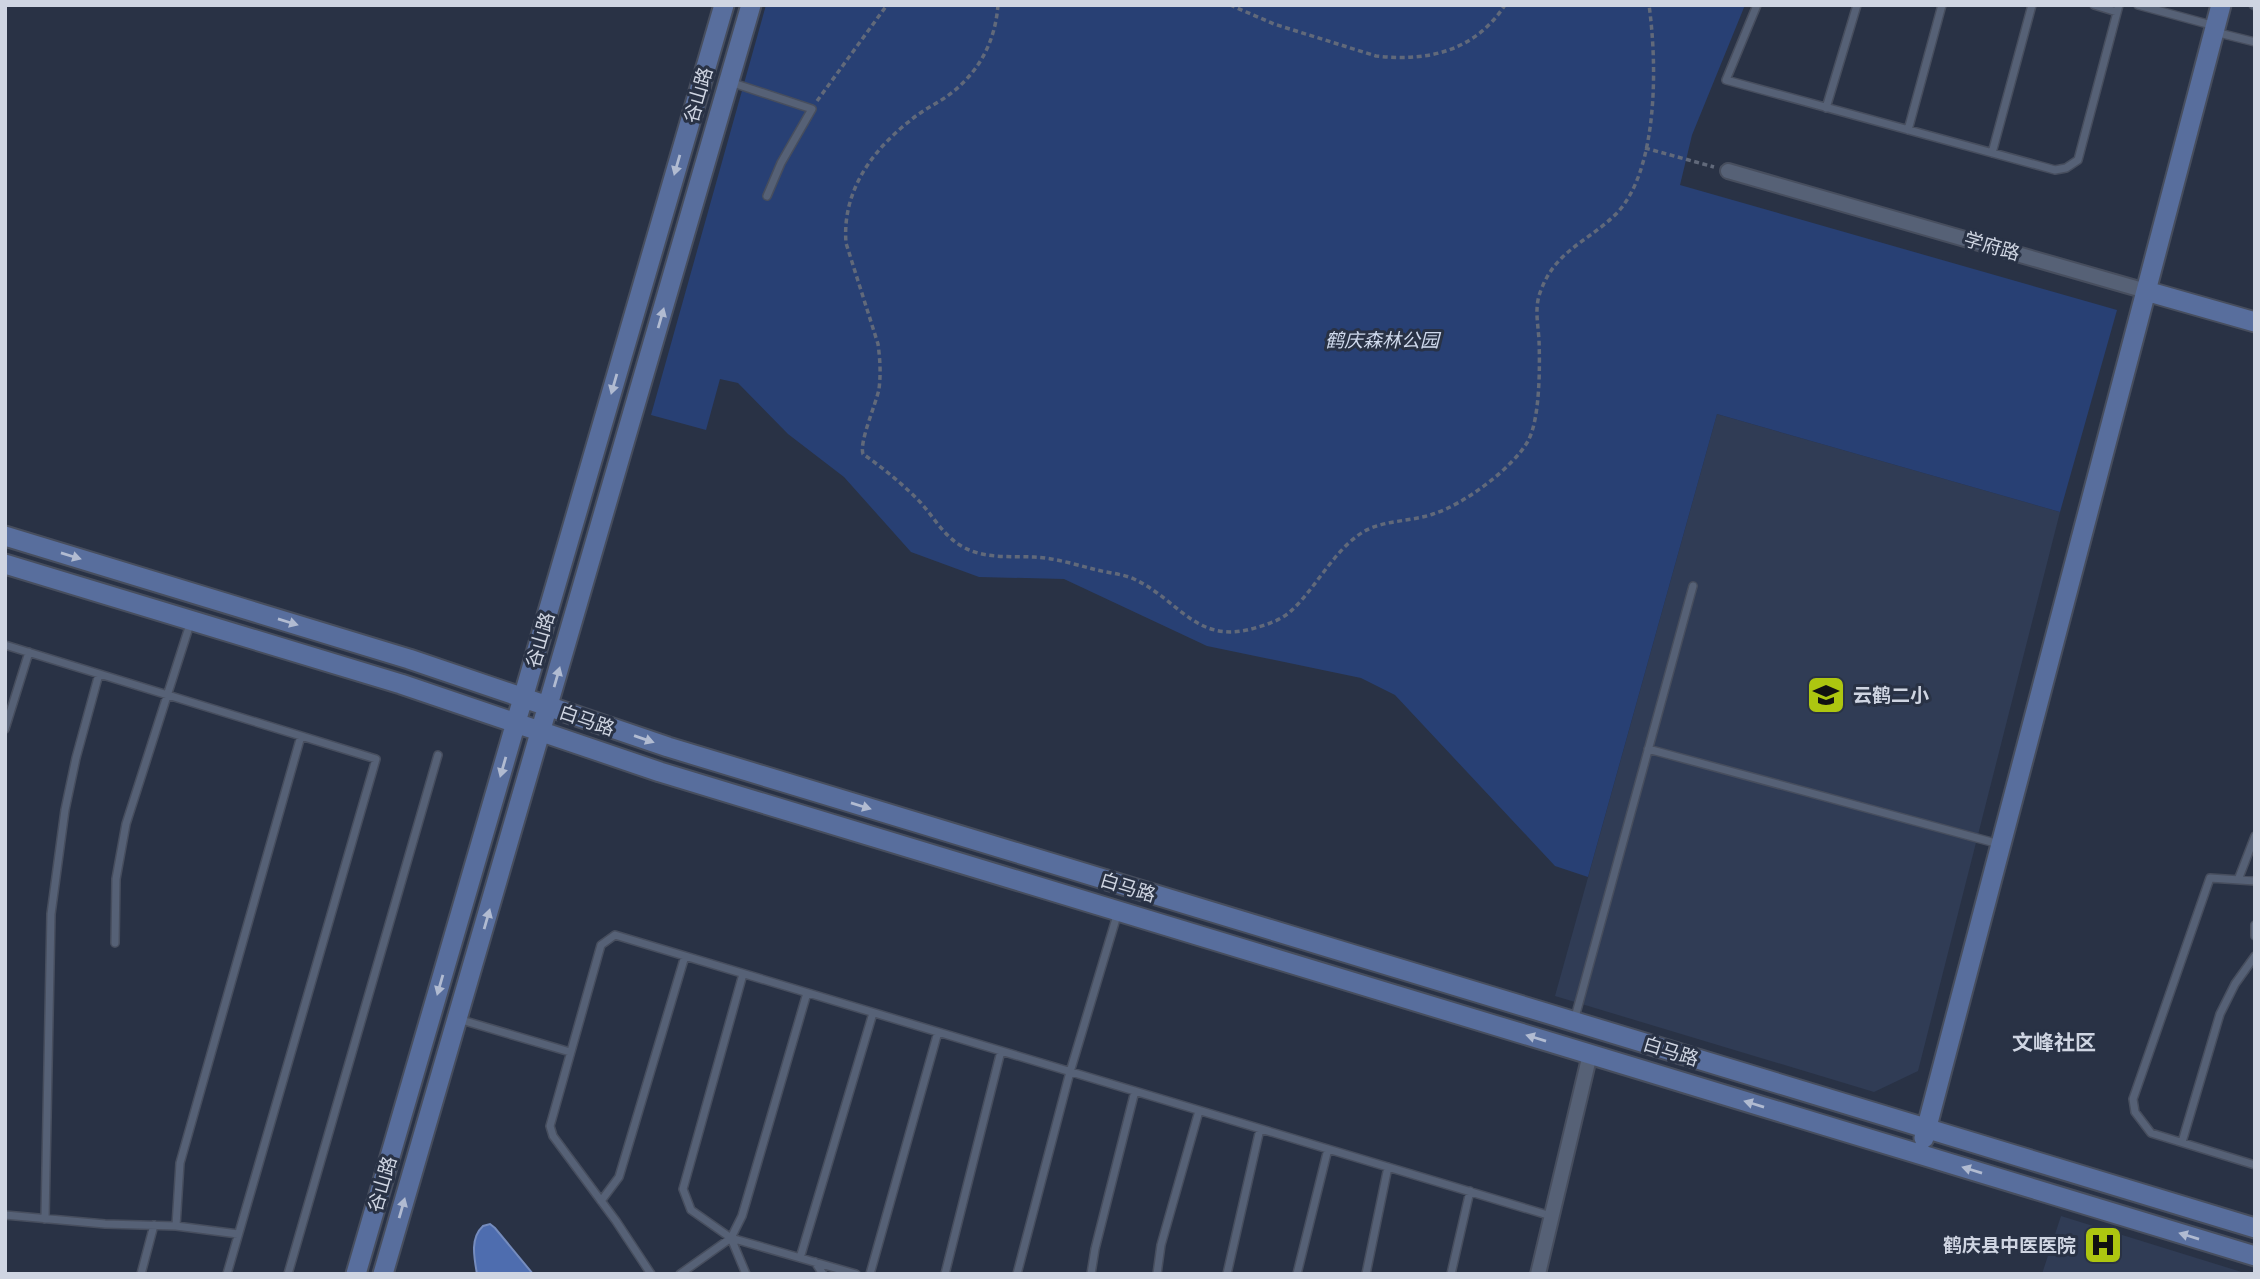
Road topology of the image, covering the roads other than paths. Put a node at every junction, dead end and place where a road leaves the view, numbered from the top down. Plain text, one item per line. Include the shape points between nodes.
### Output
1 (723, 5) edge
2 (751, 5) edge
3 (1757, 5) edge
4 (1857, 5) edge
5 (1942, 5) edge
6 (2032, 5) edge
7 (2094, 5) edge
8 (2138, 5) edge
9 (2221, 5) edge
10 (2118, 8) edge
11 (2215, 29) junction
12 (2255, 42) edge
13 (729, 81) junction
14 (1826, 107) junction
15 (1908, 130) junction
16 (1992, 153) junction
17 (1728, 171) road end
18 (767, 196) dead end
19 (2146, 291) junction
20 (2255, 322) edge
21 (5, 536) edge
22 (5, 564) edge
23 (1693, 586) dead end
24 (191, 620) junction
25 (5, 645) edge
26 (29, 653) junction
27 (99, 674) junction
28 (167, 695) junction
29 (523, 698) junction
30 (548, 706) junction
31 (516, 723) junction
32 (5, 729) edge
33 (541, 732) junction
34 (301, 736) junction
35 (1648, 750) junction
36 (438, 755) dead end
37 (2255, 836) edge
38 (2001, 845) junction
39 (2238, 880) junction
40 (2255, 881) edge
41 (1118, 911) junction
42 (2255, 925) edge
43 (2255, 936) edge
44 (115, 943) dead end
45 (685, 956) junction
46 (2255, 956) edge
47 (743, 974) junction
48 (807, 993) junction
49 (873, 1013) junction
50 (458, 1019) junction
51 (1574, 1022) junction
52 (938, 1032) junction
53 (1001, 1051) junction
54 (570, 1052) junction
55 (1590, 1054) junction
56 (1070, 1072) junction
57 (1135, 1091) junction
58 (1199, 1111) junction
59 (1260, 1129) junction
60 (1927, 1129) junction
61 (2182, 1142) junction
62 (1328, 1149) junction
63 (1920, 1154) junction
64 (2255, 1165) edge
65 (1388, 1167) junction
66 (1470, 1192) junction
67 (601, 1201) junction
68 (5, 1215) edge
69 (1551, 1216) junction
70 (45, 1219) junction
71 (154, 1225) junction
72 (176, 1226) junction
73 (2255, 1228) edge
74 (238, 1234) junction
75 (730, 1238) junction
76 (2255, 1256) edge
77 (800, 1258) junction
78 (814, 1262) junction
79 (141, 1274) edge
80 (227, 1274) edge
81 (288, 1274) edge
82 (356, 1274) edge
83 (383, 1274) edge
84 (651, 1274) edge
85 (680, 1274) edge
86 (746, 1274) edge
87 (822, 1274) edge
88 (856, 1274) edge
89 (870, 1274) edge
90 (945, 1274) edge
91 (1017, 1274) edge
92 (1091, 1274) edge
93 (1157, 1274) edge
94 (1227, 1274) edge
95 (1297, 1274) edge
96 (1366, 1274) edge
97 (1451, 1274) edge
98 (1538, 1274) edge

1 -> 29 street, 谷山路
2 - 13 street, 谷山路
3 - 14 lane via 1726,80
4 - 14 lane
5 - 15 lane
6 - 16 lane
7 - 10 lane
8 - 11 lane
9 - 11 street
10 - 16 lane via 2078,160 2055,170
11 - 12 lane
11 - 19 street
13 - 18 lane via 812,109
30 -> 13 street, 谷山路
14 - 15 lane
15 - 16 lane
17 - 19 street, 学府路
19 - 20 street, 学府路
19 - 38 street
21 -> 29 street, 白马路
22 - 24 street, 白马路
23 - 35 lane
24 - 28 lane
24 - 31 street, 白马路
25 - 26 lane
26 - 27 lane
26 - 32 lane
27 - 28 lane
27 - 70 lane via 65,810 51,914
28 - 34 lane
28 - 44 lane via 126,824 114,906
29 - 30 street, 白马路
29 - 31 street, 谷山路
30 - 33 street, 谷山路
30 -> 51 street, 白马路 via 668,747
31 - 33 street, 白马路
31 -> 82 street, 谷山路
33 - 41 street, 白马路
50 -> 33 street, 谷山路
34 - 72 lane via 180,1163
34 - 74 lane via 376,759
35 - 38 lane
35 - 51 lane
36 - 81 lane
37 - 39 lane
38 - 60 street
39 - 40 lane
39 - 61 lane via 2210,878 2133,1099 2151,1133
55 -> 41 street, 白马路
41 - 56 lane
42 - 43 lane
45 - 47 lane
45 - 54 lane via 615,935 601,945
45 - 67 lane via 619,1177
46 - 61 lane via 2220,1014
47 - 48 lane
47 - 75 lane via 683,1189 691,1210
48 - 49 lane
48 - 75 lane via 742,1216
49 - 52 lane
49 - 77 lane
50 - 54 lane
83 -> 50 street, 谷山路
51 - 60 street, 白马路
52 - 53 lane
52 - 89 lane
53 - 56 lane
53 - 90 lane
54 - 67 lane via 551,1132
63 -> 55 street, 白马路
55 - 69 street
56 - 57 lane
56 - 91 lane
57 - 58 lane
57 - 92 lane
58 - 59 lane
58 - 93 lane
59 - 62 lane
59 - 94 lane
60 - 63 street
60 - 73 street, 白马路
61 - 64 lane
62 - 65 lane
62 - 95 lane
76 -> 63 street, 白马路
65 - 66 lane
65 - 96 lane
66 - 69 lane
66 - 97 lane
67 - 84 lane
68 - 70 lane
69 - 98 street
70 - 71 lane
71 - 72 lane
71 - 79 lane
72 - 74 lane
74 - 80 lane
75 - 77 lane
75 - 85 lane
75 - 86 lane
77 - 78 lane
78 - 87 lane
78 - 88 lane

